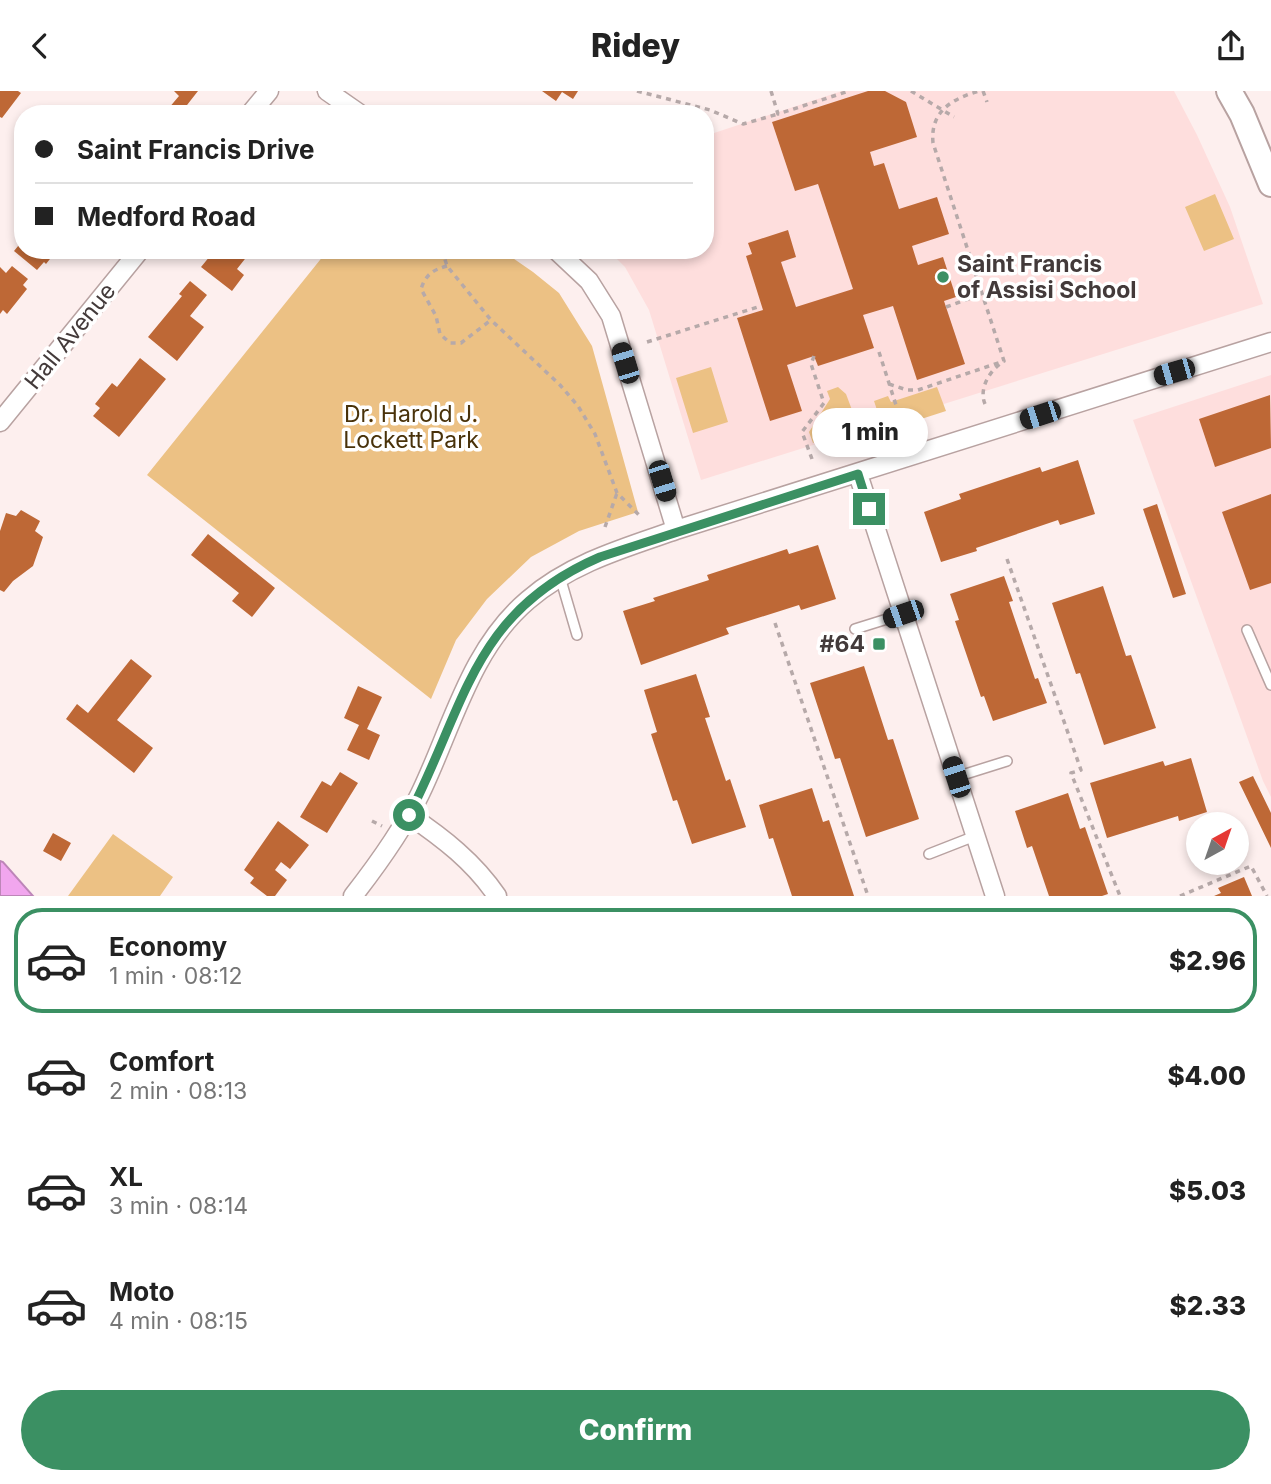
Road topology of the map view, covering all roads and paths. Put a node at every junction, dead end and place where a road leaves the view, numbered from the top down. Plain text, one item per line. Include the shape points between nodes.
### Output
1 (269, 91) edge
2 (327, 91) edge
3 (637, 91) edge
4 (771, 91) edge
5 (849, 91) edge
6 (911, 91) edge
7 (981, 91) edge
8 (1229, 91) edge
9 (987, 102) dead end
10 (257, 105) edge
11 (347, 105) edge
12 (686, 105) edge
13 (942, 109) junction
14 (714, 112) edge
15 (778, 114) junction
16 (954, 117) dead end
17 (1271, 184) edge
18 (133, 259) edge
19 (445, 259) edge
20 (566, 259) edge
21 (447, 265) junction
22 (982, 294) junction
23 (761, 306) dead end
24 (946, 306) dead end
25 (491, 320) junction
26 (647, 342) dead end
27 (1271, 342) edge
28 (878, 352) dead end
29 (814, 356) dead end
30 (1004, 361) junction
31 (889, 384) junction
32 (985, 404) dead end
33 (0, 422) edge
34 (904, 430) dead end
35 (812, 459) dead end
36 (858, 474) junction
37 (617, 493) junction
38 (639, 516) dead end
39 (605, 527) dead end
40 (677, 530) junction
41 (1007, 559) dead end
42 (560, 577) junction
43 (903, 614) junction
44 (775, 623) dead end
45 (855, 629) dead end
46 (1247, 630) dead end
47 (577, 635) dead end
48 (1271, 685) edge
49 (1007, 761) dead end
50 (956, 777) junction
51 (409, 815) junction
52 (372, 821) dead end
53 (383, 827) dead end
54 (975, 836) junction
55 (929, 854) dead end
56 (353, 896) edge
57 (497, 896) edge
58 (868, 896) edge
59 (995, 896) edge
60 (1120, 896) edge
61 (1180, 896) edge
62 (1267, 896) edge

1 - 10 street
2 - 11 street
3 - 12 path
4 - 15 path
5 - 15 path
6 - 13 path
7 - 9 path
7 - 13 path via 952,100
8 - 17 main road
13 - 16 path
13 - 22 path via 933,143
14 - 15 path via 743,124
18 - 33 street, Hall Avenue
19 - 21 path
20 - 40 street via 589,281 611,316
21 - 25 path
21 - 25 path via 434,269 421,289 440,334 450,343 461,343
22 - 24 path
22 - 30 path
23 - 26 path
25 - 37 path via 578,407 595,434
27 - 36 street
28 - 31 path
29 - 35 path via 811,364 824,403 802,432
30 - 31 path via 918,390
30 - 32 path via 987,379 982,397
31 - 34 path
36 - 40 street
36 - 43 street
37 - 38 path
37 - 39 path
40 - 42 street via 600,557
41 - 60 path via 1081,770 1071,773
42 - 47 lane
42 - 51 street via 514,614 481,658
43 - 45 lane
43 - 50 street
44 - 58 path
46 - 48 lane
49 - 50 lane
50 - 54 street
51 - 56 street
51 - 57 street via 457,849
52 - 53 path
54 - 55 lane
54 - 59 street
61 - 62 path via 1251,866

